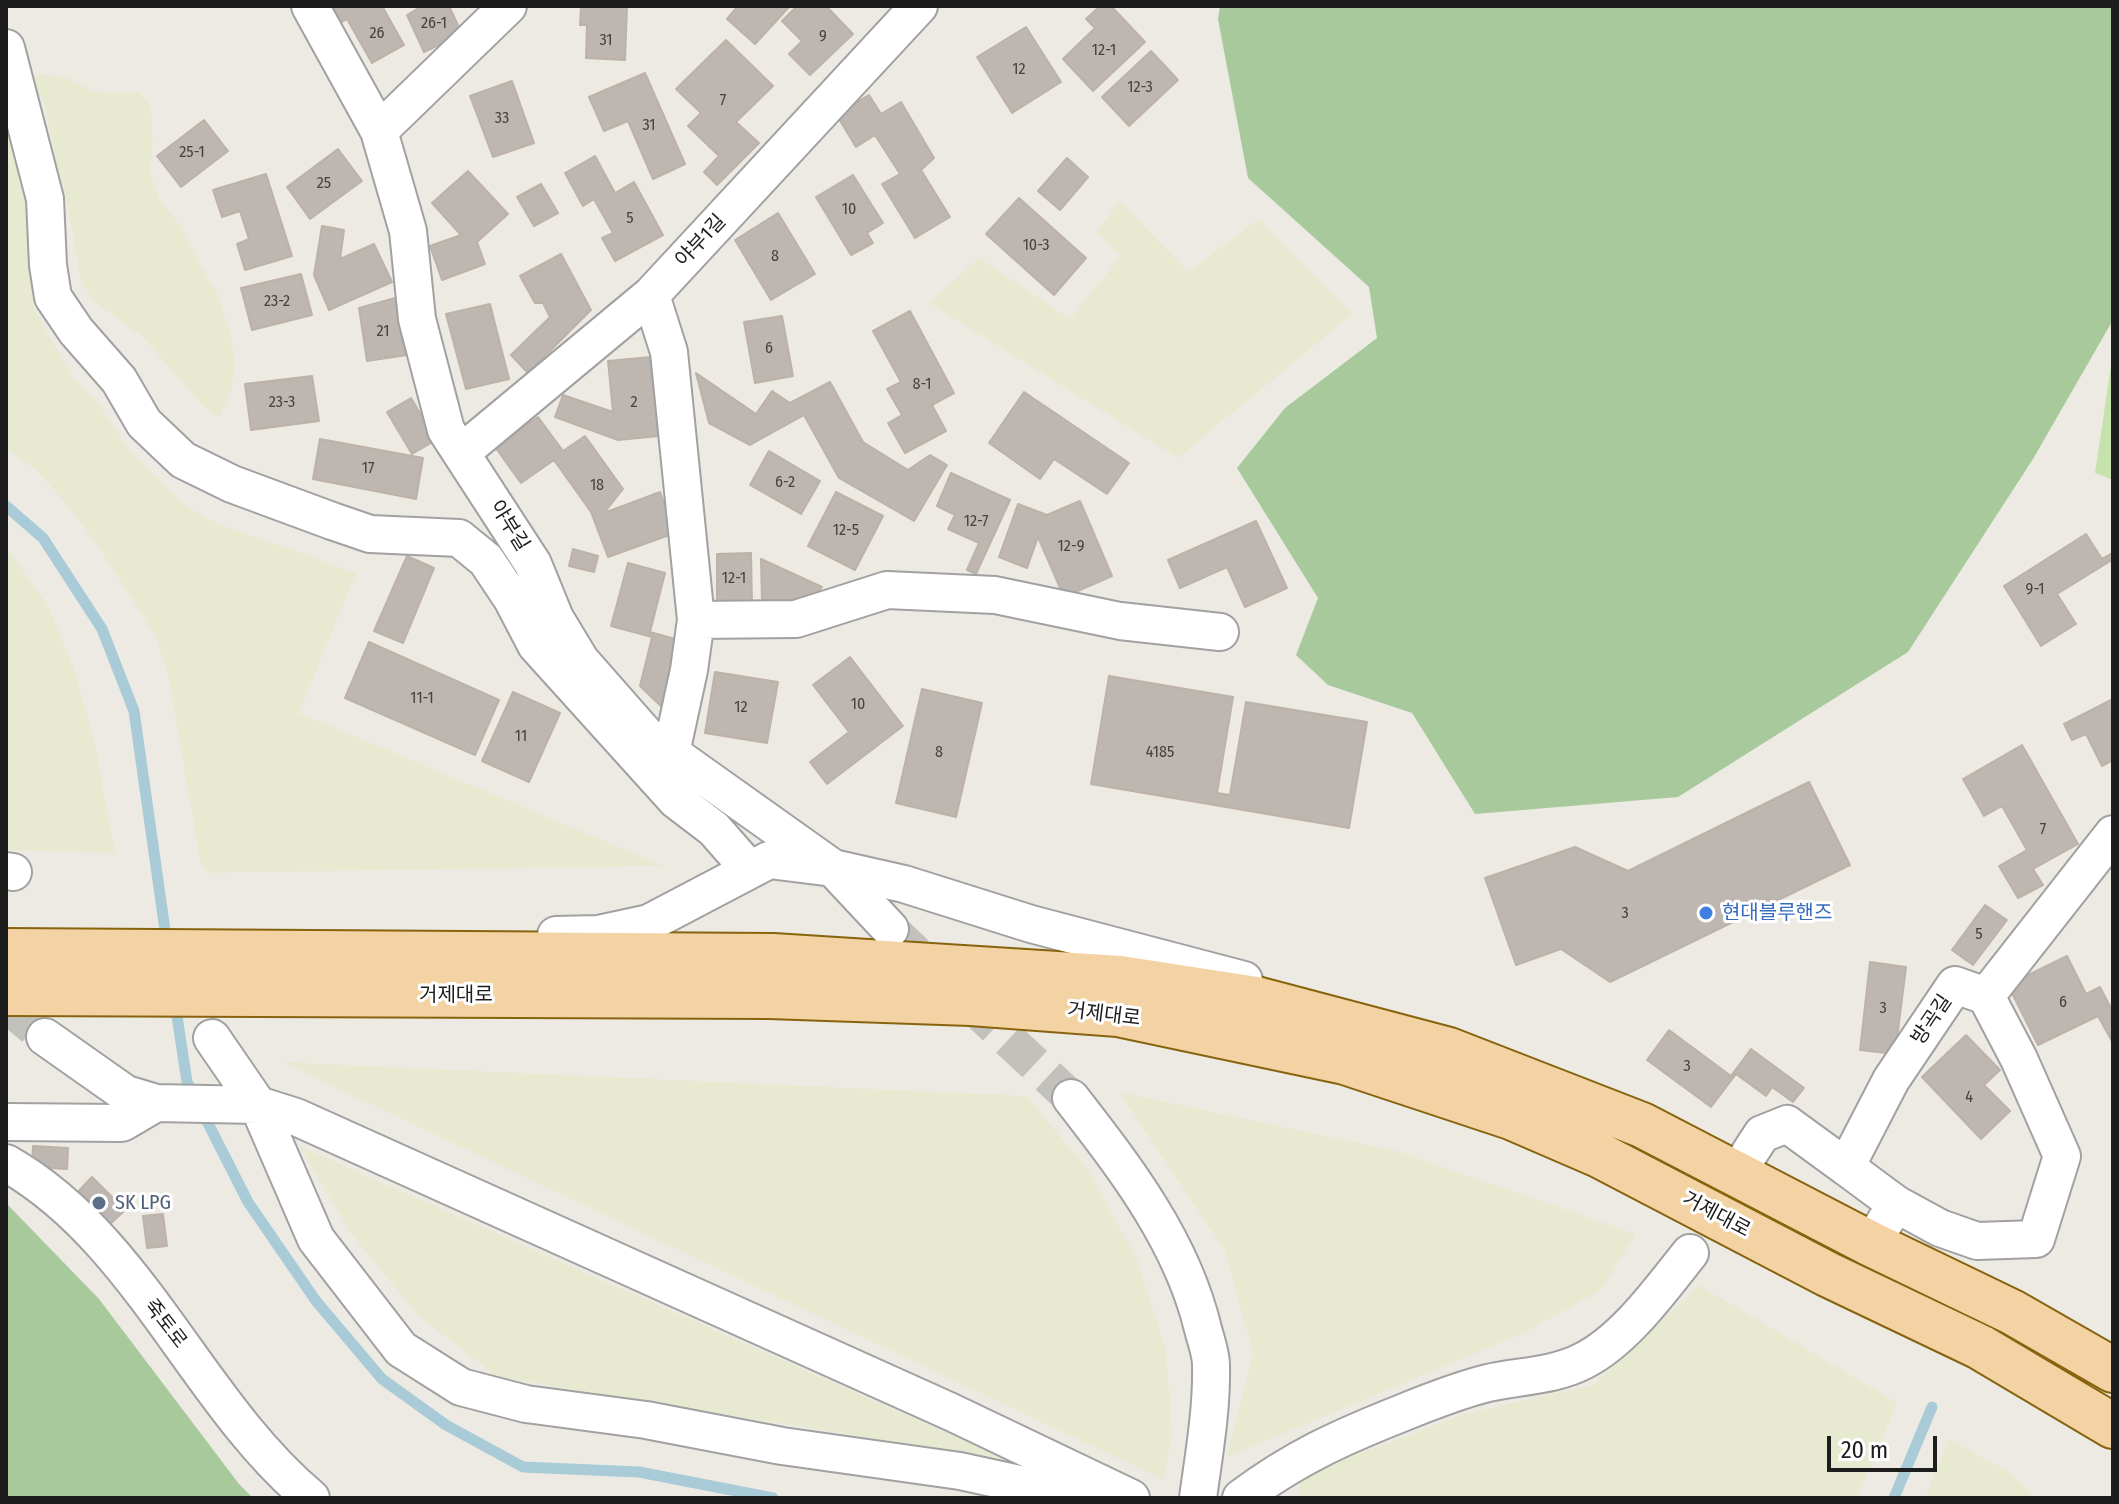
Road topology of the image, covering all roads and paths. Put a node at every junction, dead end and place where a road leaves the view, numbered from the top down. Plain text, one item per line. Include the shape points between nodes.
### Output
1 (310, 6) edge
2 (508, 6) edge
3 (919, 6) edge
4 (6, 48) edge
5 (379, 131) junction
6 (651, 295) junction
7 (462, 452) junction
8 (696, 620) junction
9 (1220, 632) dead end
10 (671, 753) junction
11 (2113, 834) edge
12 (833, 868) junction
13 (749, 869) junction
14 (890, 929) tunnel mouth
15 (6, 951) edge
16 (405, 952) junction
17 (6, 993) edge
18 (1986, 996) junction
19 (45, 1037) tunnel mouth
20 (212, 1038) dead end
21 (1557, 1092) junction
22 (1071, 1098) tunnel mouth
23 (156, 1103) junction
24 (258, 1105) junction
25 (6, 1122) edge
26 (1749, 1154) dead end
27 (6, 1163) edge
28 (1846, 1167) junction
29 (6, 1185) edge
30 (1896, 1204) junction
31 (1871, 1244) junction
32 (1690, 1253) dead end
33 (2113, 1370) edge
34 (2113, 1426) edge
35 (283, 1498) edge
36 (311, 1498) edge
37 (1084, 1498) edge
38 (1131, 1498) edge
39 (1198, 1498) edge
40 (1241, 1498) edge

1 - 5 street, 야부길
2 - 5 street
3 - 6 street, 야부1길
4 - 13 street via 45,199 53,297 119,380 144,423 183,460 332,521 370,534 459,538 486,560 536,645 676,800 714,829
5 - 7 street, 야부길 via 408,231 417,319 432,379 446,430
6 - 7 street, 야부1길
6 - 8 street via 669,352
7 - 10 street, 야부길 via 533,564 555,618 581,661 646,735
8 - 9 street via 796,619 887,590 995,595 1120,621
8 - 10 street
10 - 12 street, 야부길
11 - 18 street, 방곡길
12 - 13 street via 769,860
12 - 14 street, 야부길
12 - 21 street via 1263,985 1441,1026 1493,1044
13 - 16 street via 649,923 598,934 455,938
15 - 16 main road, 거제대로
16 - 21 main road, 거제대로 via 773,956 1120,978 1256,999 1449,1050
17 - 34 main road, 거제대로 via 769,996 971,1003 1133,1017 1345,1062 1511,1117 1599,1155 1980,1347
18 - 28 street, 방곡길 via 1955,985 1891,1080
18 - 30 street via 2062,1156 2036,1239 1977,1241
19 - 23 street via 126,1094
20 - 24 street
21 - 31 main road, 거제대로 via 1642,1125
22 - 39 street via 1139,1188 1170,1240 1198,1307 1211,1362
23 - 24 street
23 - 25 street via 122,1123
24 - 37 street via 316,1239 401,1349 461,1387 526,1404 960,1471
24 - 38 street via 296,1117
26 - 28 street via 1762,1134 1787,1124
27 - 36 street, 죽토로 via 98,1237 245,1430 280,1472
28 - 30 street
29 - 35 street, 죽토로 via 85,1255 229,1442
30 - 31 street
31 - 33 main road, 거제대로 via 2012,1312
32 - 40 street via 1644,1310 1583,1361 1487,1383 1333,1440

